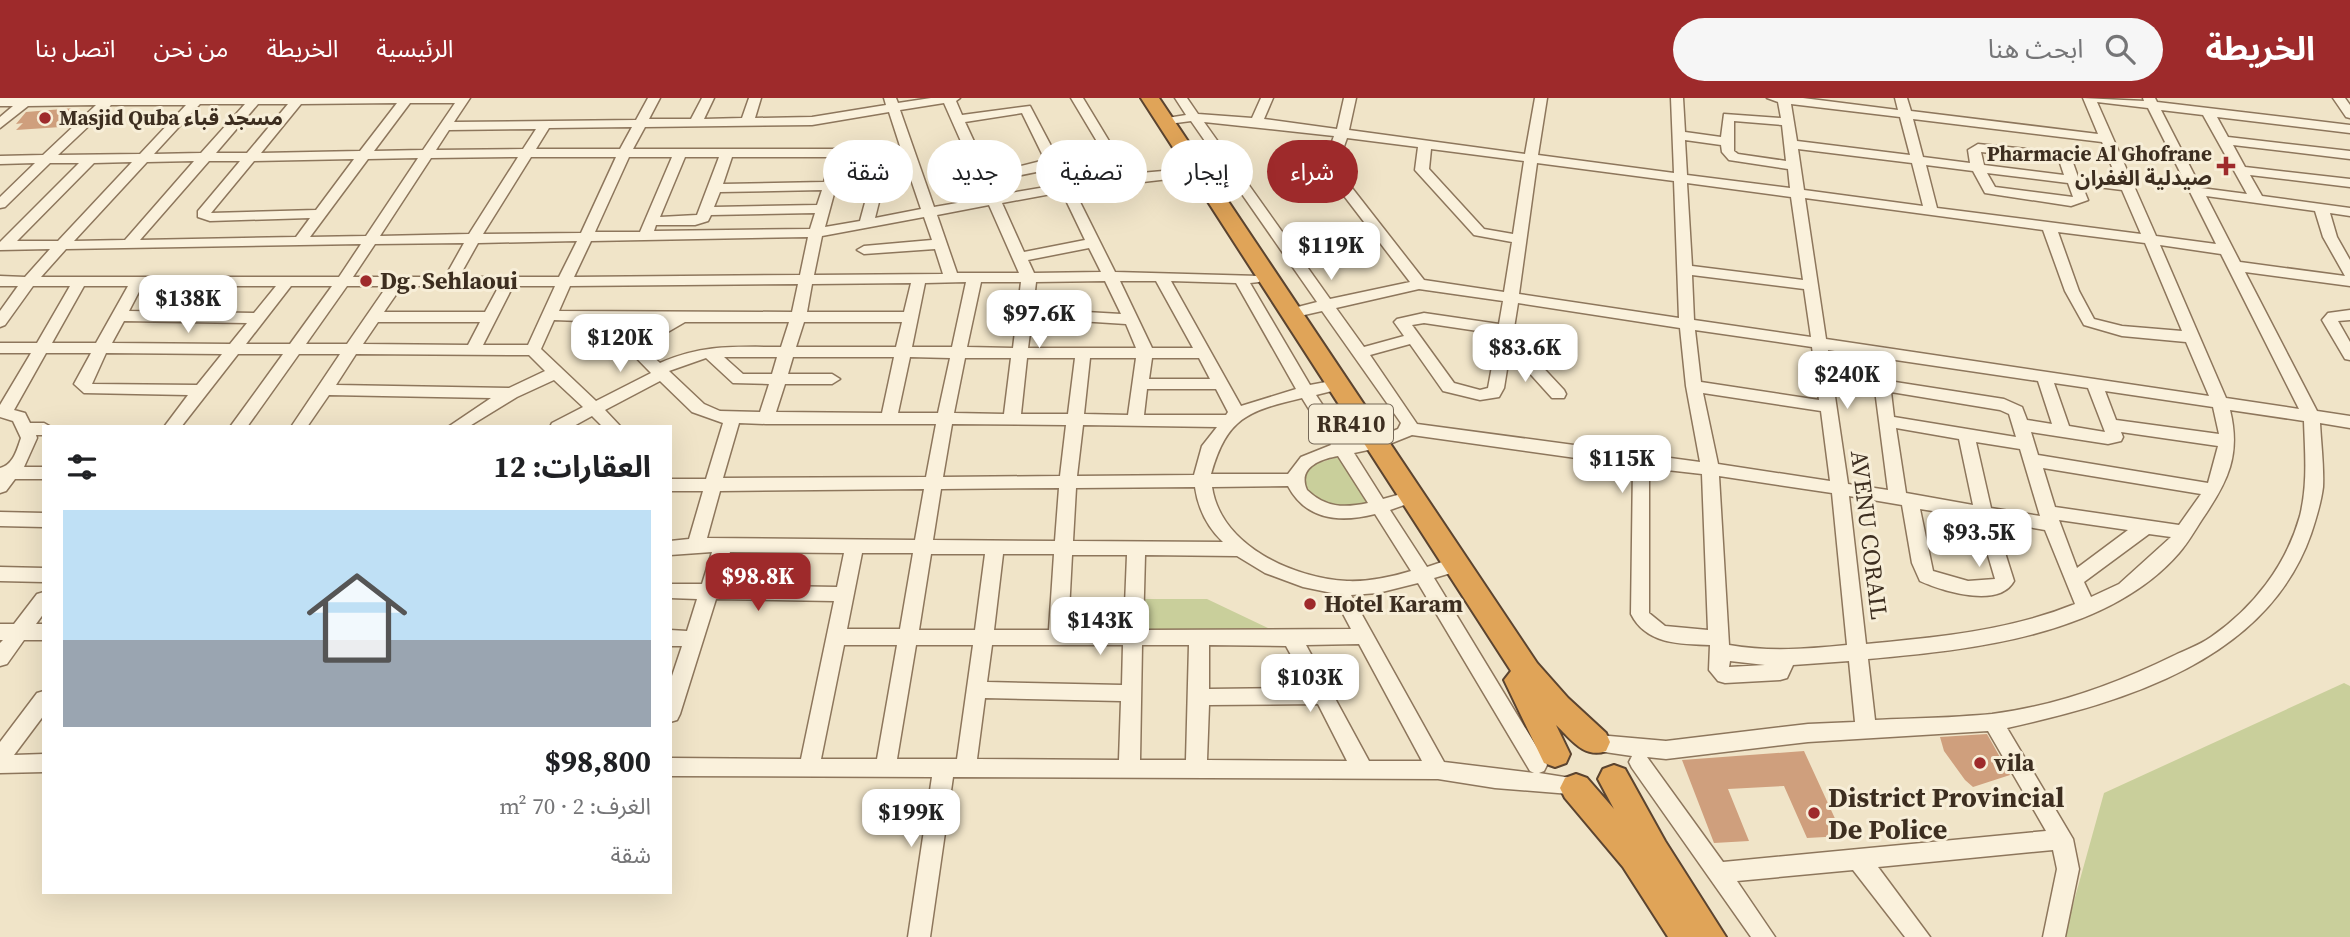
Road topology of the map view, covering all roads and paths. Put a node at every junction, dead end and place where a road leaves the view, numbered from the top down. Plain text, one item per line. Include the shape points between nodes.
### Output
1 (464, 98) edge
2 (654, 98) edge
3 (708, 98) edge
4 (754, 98) edge
5 (950, 98) edge
6 (1077, 98) edge
7 (1139, 98) edge
8 (1150, 98) edge
9 (1181, 98) edge
10 (1267, 98) edge
11 (1350, 98) edge
12 (1541, 98) edge
13 (1677, 98) edge
14 (1780, 98) edge
15 (1901, 98) edge
16 (2091, 98) edge
17 (2339, 98) edge
18 (109, 99) edge
19 (198, 99) edge
20 (256, 99) edge
21 (298, 99) edge
22 (406, 99) edge
23 (27, 100) edge
24 (0, 102) edge
25 (2151, 102) edge
26 (892, 103) edge
27 (2207, 111) junction
28 (1904, 114) junction
29 (2350, 114) edge
30 (1194, 117) junction
31 (958, 119) junction
32 (1165, 122) junction
33 (1257, 122) junction
34 (1787, 122) junction
35 (695, 123) junction
36 (747, 123) junction
37 (0, 124) edge
38 (640, 124) junction
39 (545, 125) junction
40 (446, 126) junction
41 (2350, 129) edge
42 (1342, 133) junction
43 (1679, 135) junction
44 (2107, 139) junction
45 (906, 140) edge
46 (967, 140) edge
47 (1102, 140) edge
48 (1165, 140) edge
49 (2223, 140) junction
50 (1727, 142) junction
51 (1425, 144) junction
52 (1790, 144) junction
53 (2268, 146) junction
54 (2311, 151) junction
55 (527, 153) junction
56 (823, 153) edge
57 (624, 154) junction
58 (680, 154) junction
59 (727, 154) junction
60 (2350, 155) edge
61 (425, 156) junction
62 (362, 157) junction
63 (142, 158) junction
64 (203, 158) junction
65 (248, 158) junction
66 (1531, 158) junction
67 (45, 159) junction
68 (90, 159) junction
69 (0, 160) edge
70 (1917, 160) junction
71 (913, 162) edge
72 (1793, 166) junction
73 (1978, 168) junction
74 (2240, 170) junction
75 (1022, 171) edge
76 (2286, 175) junction
77 (1681, 179) junction
78 (2074, 180) junction
79 (2334, 181) junction
80 (2350, 183) edge
81 (823, 186) edge
82 (2127, 187) junction
83 (715, 188) junction
84 (2197, 191) junction
85 (1798, 195) junction
86 (2257, 199) junction
87 (825, 203) edge
88 (872, 203) edge
89 (978, 203) edge
90 (996, 203) edge
91 (1074, 203) edge
92 (1203, 203) edge
93 (0, 204) edge
94 (2320, 208) junction
95 (823, 209) junction
96 (1931, 210) junction
97 (707, 211) junction
98 (929, 212) junction
99 (2350, 212) edge
100 (320, 214) junction
101 (651, 221) junction
102 (866, 225) junction
103 (2049, 226) junction
104 (816, 233) junction
105 (645, 236) junction
106 (587, 237) junction
107 (473, 239) junction
108 (1519, 239) junction
109 (2149, 239) junction
110 (370, 240) junction
111 (300, 241) junction
112 (1093, 243) junction
113 (940, 244) junction
114 (128, 245) junction
115 (3, 246) edge
116 (61, 246) junction
117 (864, 250) dead end
118 (1020, 257) junction
119 (2231, 258) junction
120 (1683, 269) junction
121 (2350, 273) edge
122 (1161, 276) junction
123 (1029, 278) junction
124 (1110, 278) junction
125 (1247, 278) junction
126 (806, 279) junction
127 (919, 279) junction
128 (952, 279) junction
129 (974, 279) junction
130 (0, 281) edge
131 (398, 281) junction
132 (450, 281) junction
133 (509, 281) junction
134 (564, 281) junction
135 (2350, 281) edge
136 (27, 282) junction
137 (79, 282) junction
138 (137, 282) junction
139 (287, 282) junction
140 (343, 282) junction
141 (1419, 284) junction
142 (1810, 285) junction
143 (1513, 298) junction
144 (1324, 304) junction
145 (1025, 313) junction
146 (1291, 313) junction
147 (549, 315) junction
148 (2350, 315) edge
149 (117, 316) junction
150 (685, 316) junction
151 (373, 317) junction
152 (490, 317) junction
153 (615, 317) junction
154 (798, 317) junction
155 (911, 317) junction
156 (259, 318) junction
157 (1131, 319) junction
158 (0, 322) edge
159 (1687, 322) junction
160 (1507, 330) junction
161 (2192, 337) junction
162 (1412, 339) junction
163 (1818, 342) junction
164 (632, 346) junction
165 (0, 348) edge
166 (40, 349) junction
167 (99, 349) junction
168 (473, 350) junction
169 (533, 350) junction
170 (232, 351) junction
171 (294, 351) junction
172 (350, 351) junction
173 (905, 351) junction
174 (709, 352) junction
175 (957, 352) junction
176 (1020, 352) junction
177 (1083, 352) junction
178 (1145, 352) junction
179 (787, 353) junction
180 (1204, 353) junction
181 (1359, 353) junction
182 (2350, 355) edge
183 (1502, 356) junction
184 (557, 372) junction
185 (660, 372) junction
186 (1823, 376) junction
187 (2044, 376) junction
188 (832, 379) dead end
189 (779, 380) junction
190 (1141, 384) junction
191 (1221, 384) junction
192 (2094, 384) junction
193 (1695, 386) junction
194 (1882, 386) junction
195 (1316, 389) junction
196 (201, 390) junction
197 (324, 390) junction
198 (511, 393) junction
199 (1558, 394) dead end
200 (2220, 402) junction
201 (595, 407) junction
202 (1828, 407) junction
203 (2, 411) edge
204 (889, 417) junction
205 (944, 417) junction
206 (1012, 417) junction
207 (1233, 417) junction
208 (732, 418) junction
209 (766, 418) junction
210 (1078, 418) junction
211 (2312, 418) junction
212 (1135, 420) junction
213 (1887, 421) junction
214 (2350, 422) edge
215 (175, 425) edge
216 (239, 425) edge
217 (300, 425) edge
218 (459, 425) edge
219 (562, 425) edge
220 (611, 425) edge
221 (2020, 425) junction
222 (2110, 425) junction
223 (25, 429) junction
224 (42, 429) edge
225 (1409, 429) junction
226 (2062, 431) junction
227 (1966, 434) junction
228 (2227, 441) junction
229 (1361, 446) junction
230 (2027, 452) junction
231 (1641, 461) junction
232 (1710, 468) junction
233 (6, 473) edge
234 (42, 473) edge
235 (672, 474) edge
236 (713, 480) junction
237 (936, 480) junction
238 (1200, 480) junction
239 (1294, 480) junction
240 (1068, 483) junction
241 (672, 485) edge
242 (0, 487) edge
243 (1840, 490) junction
244 (2213, 491) junction
245 (1904, 500) junction
246 (1389, 503) junction
247 (1984, 513) junction
248 (2049, 518) junction
249 (0, 519) edge
250 (42, 520) edge
251 (2147, 526) junction
252 (2185, 531) junction
253 (696, 545) junction
254 (723, 547) junction
255 (672, 548) edge
256 (854, 548) junction
257 (924, 548) junction
258 (995, 548) junction
259 (1136, 548) junction
260 (1237, 549) junction
261 (1065, 550) junction
262 (1434, 571) junction
263 (0, 575) edge
264 (42, 575) edge
265 (2074, 580) junction
266 (1338, 588) junction
267 (672, 592) edge
268 (708, 593) junction
269 (844, 594) junction
270 (42, 602) edge
271 (2086, 607) junction
272 (0, 632) edge
273 (42, 632) edge
274 (20, 633) junction
275 (983, 636) junction
276 (1365, 636) junction
277 (835, 637) junction
278 (908, 637) junction
279 (1058, 637) junction
280 (672, 638) edge
281 (1133, 638) junction
282 (1199, 638) junction
283 (1292, 638) junction
284 (694, 639) junction
285 (1720, 645) junction
286 (1859, 652) junction
287 (0, 658) edge
288 (976, 690) junction
289 (674, 693) edge
290 (1131, 693) junction
291 (1323, 696) junction
292 (1199, 697) junction
293 (42, 702) edge
294 (1993, 722) junction
295 (1866, 729) junction
296 (1596, 743) junction
297 (1666, 750) junction
298 (0, 758) edge
299 (42, 763) edge
300 (0, 764) edge
301 (672, 766) edge
302 (886, 766) junction
303 (809, 767) junction
304 (955, 768) junction
305 (1129, 768) junction
306 (1196, 768) junction
307 (1363, 770) junction
308 (1438, 770) junction
309 (1559, 771) junction
310 (1622, 772) junction
311 (1474, 775) junction
312 (2062, 839) junction
313 (1859, 860) junction
314 (1718, 873) junction
315 (919, 937) edge
316 (1688, 937) edge
317 (1709, 937) edge
318 (1764, 937) edge
319 (1919, 937) edge
320 (2054, 937) edge

1 - 22 street
1 - 40 street
2 - 38 street
3 - 35 street
4 - 36 street
5 - 26 street
5 - 31 street
6 - 47 street
7 - 48 highway, RR410
8 - 32 highway, RR410
9 - 30 street
10 - 33 street
11 - 42 street
12 - 66 street
13 - 43 street
14 - 28 street
14 - 34 street, AVENU CORAIL
15 - 28 street
16 - 25 street
16 - 44 street
17 - 29 street
18 - 19 street
18 - 23 street
18 - 67 street
19 - 20 street
19 - 63 street
20 - 21 street
20 - 64 street
21 - 22 street
21 - 65 street
22 - 62 street
23 - 24 street
23 - 37 street
25 - 27 street
25 - 84 street
26 - 36 street via 829,120
26 - 45 street
27 - 41 street
27 - 49 street
28 - 44 street
28 - 70 street
30 - 32 street
30 - 33 street
30 - 144 street
31 - 46 street
31 - 75 street via 1026,109 1052,161
32 - 146 highway, RR410
33 - 42 street
34 - 50 street via 1728,117
34 - 52 street, AVENU CORAIL
35 - 36 street
35 - 38 street
38 - 39 street
38 - 57 street
39 - 40 street
39 - 55 street
40 - 61 street
42 - 51 street
42 - 141 street via 1332,171
43 - 50 street
43 - 77 street
44 - 82 street
49 - 53 street
49 - 74 street
50 - 72 street via 1734,157
51 - 66 street
51 - 108 street via 1422,170 1473,227 1486,235
52 - 70 street
52 - 72 street, AVENU CORAIL
53 - 54 street
53 - 76 street
54 - 60 street
54 - 79 street
55 - 57 street
55 - 61 street
55 - 107 street
56 - 59 street
57 - 58 street
57 - 106 street
58 - 59 street
58 - 101 street
59 - 83 street
61 - 62 street
61 - 110 street
62 - 65 street
62 - 100 street
63 - 64 street
63 - 68 street
63 - 116 street
64 - 65 street
64 - 114 street
65 - 100 street via 204,216
66 - 77 street
66 - 108 street
67 - 68 street
67 - 69 street
67 - 93 street
68 - 115 street
70 - 73 street
70 - 96 street
71 - 98 street
72 - 85 street, AVENU CORAIL
73 - 78 street
73 - 78 street via 1975,148 2061,156
73 - 78 street via 1987,188 1997,193 2080,202
74 - 76 street
74 - 86 street
76 - 79 street
77 - 85 street
77 - 120 street
78 - 82 street
79 - 80 street
81 - 83 street
82 - 109 street
83 - 97 street
84 - 86 street
84 - 119 street
85 - 96 street
85 - 142 street, AVENU CORAIL
86 - 94 street
87 - 95 street
88 - 102 street
89 - 98 street
90 - 118 street
91 - 112 street
92 - 125 highway, RR410
94 - 99 street
94 - 121 street
95 - 97 street
95 - 104 street
96 - 103 street
97 - 101 street via 700,220
98 - 102 street
98 - 113 street
100 - 111 street
101 - 105 street
102 - 104 street
103 - 109 street
103 - 161 street via 2088,321 2109,329
104 - 105 street
104 - 126 street
105 - 106 street
106 - 107 street
106 - 134 street
107 - 110 street
107 - 132 street
108 - 143 street
109 - 119 street
109 - 161 street
110 - 111 street
110 - 140 street
111 - 114 street
112 - 118 street
112 - 124 street
113 - 117 street
113 - 128 street
114 - 116 street
115 - 116 street
116 - 136 street
118 - 123 street
119 - 135 street
119 - 211 street
120 - 142 street
120 - 159 street
122 - 124 street
122 - 125 street
122 - 180 street
123 - 124 street
123 - 129 street
123 - 145 street
124 - 157 street
125 - 195 highway, RR410
126 - 127 street
126 - 134 street
126 - 154 street
127 - 128 street
127 - 155 street
128 - 129 street
129 - 175 street
130 - 136 street
131 - 132 street
131 - 140 street
131 - 151 street
132 - 133 street
133 - 134 street
133 - 152 street
134 - 147 street
136 - 137 street
136 - 158 street
137 - 138 street
137 - 166 street
138 - 139 street
138 - 149 street
139 - 140 street
139 - 156 street
140 - 171 street
141 - 143 street
141 - 144 street
142 - 163 street, AVENU CORAIL
143 - 159 street
143 - 160 street
144 - 146 street
144 - 181 street
145 - 157 street
145 - 176 street
146 - 229 highway, RR410
147 - 153 street
147 - 169 street
148 - 182 street via 2330,320
149 - 156 street
149 - 167 street
150 - 153 street
150 - 154 street
150 - 164 street
151 - 152 street
151 - 172 street
152 - 168 street
153 - 164 street via 616,329
154 - 155 street
154 - 179 street
155 - 173 street
156 - 170 street
157 - 178 street
159 - 163 street
159 - 193 street
160 - 162 street via 1414,318 1402,322
160 - 183 street
161 - 200 street
162 - 181 street
162 - 183 street via 1442,380 1453,390 1466,393 1493,393
163 - 186 street, AVENU CORAIL
163 - 187 street
164 - 185 street
165 - 166 street
166 - 167 street
166 - 203 street
167 - 170 street
167 - 196 street via 82,384 90,389
168 - 169 street
168 - 172 street
169 - 184 street
170 - 171 street
170 - 196 street
171 - 172 street
171 - 216 street
172 - 197 street
173 - 175 street
173 - 179 street
173 - 204 street
174 - 179 street
174 - 185 street
174 - 189 street via 739,379
175 - 176 street
175 - 205 street
176 - 177 street
176 - 206 street
177 - 178 street
177 - 210 street
178 - 180 street
178 - 190 street
179 - 189 street
180 - 191 street
181 - 225 street
183 - 199 street via 1529,363
184 - 198 street
184 - 201 street
185 - 201 street
185 - 208 street via 698,408
186 - 194 street
186 - 202 street, AVENU CORAIL
187 - 192 street
187 - 226 street
188 - 189 street
189 - 209 street
190 - 191 street
190 - 212 street
191 - 207 street
192 - 200 street
192 - 222 street
193 - 202 street
193 - 232 street
194 - 213 street
194 - 221 street via 2004,405 2015,411
195 - 207 street via 1275,399
195 - 229 highway, RR410
196 - 215 street
197 - 198 street
197 - 217 street
198 - 218 street
200 - 211 street
200 - 228 street
201 - 219 street
201 - 220 street
202 - 243 street, AVENU CORAIL
203 - 223 street via 19,417
204 - 205 street
204 - 209 street
205 - 206 street
205 - 237 street
206 - 210 street
207 - 212 street
207 - 238 street via 1208,451
208 - 209 street
208 - 236 street
210 - 212 street
210 - 240 street
211 - 214 street
211 - 294 street via 2314,487 2308,517 2279,582 2246,619 2198,654 2133,685 2074,705
213 - 227 street
213 - 245 street
221 - 226 street
221 - 230 street
222 - 226 street via 2115,437
222 - 228 street
223 - 224 street
223 - 233 street via 29,439 23,458
225 - 229 street
225 - 231 street
227 - 230 street
227 - 247 street
228 - 244 street via 2227,455
229 - 239 street via 1306,461
229 - 246 highway, RR410
229 - 296 highway, RR410 via 1527,671
230 - 244 street
230 - 248 street
231 - 232 street
231 - 285 street via 1643,623
232 - 243 street
232 - 285 street
233 - 234 street
233 - 242 street
235 - 236 street
236 - 237 street
236 - 241 street
236 - 253 street
237 - 240 street
237 - 257 street
238 - 239 street
238 - 240 street
238 - 260 street via 1219,530
239 - 246 street via 1312,506 1325,512 1351,513
240 - 261 street
243 - 245 street
243 - 286 street, AVENU CORAIL
244 - 252 street
245 - 247 street
245 - 247 street via 1926,576 1946,584 2000,588 2005,581
246 - 262 highway, RR410
247 - 248 street
248 - 251 street
248 - 265 street
249 - 250 street
251 - 252 street
251 - 265 street
252 - 271 street via 2172,549 2125,589
253 - 254 street
253 - 255 street
254 - 256 street
254 - 268 street
256 - 257 street
256 - 269 street
257 - 258 street
257 - 278 street
258 - 261 street
258 - 275 street
259 - 260 street
259 - 261 street
259 - 281 street
260 - 266 street via 1299,581
261 - 279 street
262 - 266 street via 1393,584
262 - 309 highway, RR410 via 1527,693
263 - 264 street
265 - 271 street
266 - 276 street
267 - 268 street
268 - 269 street
268 - 284 street
269 - 277 street
270 - 274 street
271 - 286 street via 2002,635 1915,649
272 - 274 street
273 - 274 street
274 - 287 street
275 - 278 street
275 - 279 street
275 - 288 street
276 - 283 street
276 - 308 street
277 - 278 street
277 - 303 street
278 - 302 street
279 - 281 street
280 - 284 street
281 - 282 street
281 - 290 street
282 - 283 street
282 - 292 street
283 - 291 street
284 - 289 street
285 - 286 street via 1719,670 1725,675 1776,673 1784,670 1783,657
286 - 295 street, AVENU CORAIL
288 - 290 street
288 - 304 street
290 - 305 street
291 - 292 street
291 - 307 street
292 - 306 street
293 - 298 street
294 - 295 street
294 - 312 street
295 - 297 street
296 - 297 street
296 - 309 highway via 1566,742
296 - 310 highway, RR410
297 - 310 street
299 - 300 street
301 - 303 street
302 - 303 street
302 - 304 street
304 - 305 street
304 - 315 street
305 - 306 street
306 - 307 street
307 - 308 street
308 - 311 street
309 - 310 highway via 1591,791 1601,790
309 - 311 street
309 - 311 street via 1492,770
309 - 316 highway, RR410 via 1634,856
310 - 314 street
310 - 317 highway, RR410 via 1654,852
312 - 313 street
312 - 320 street via 2068,869
313 - 314 street
313 - 319 street
314 - 318 street

